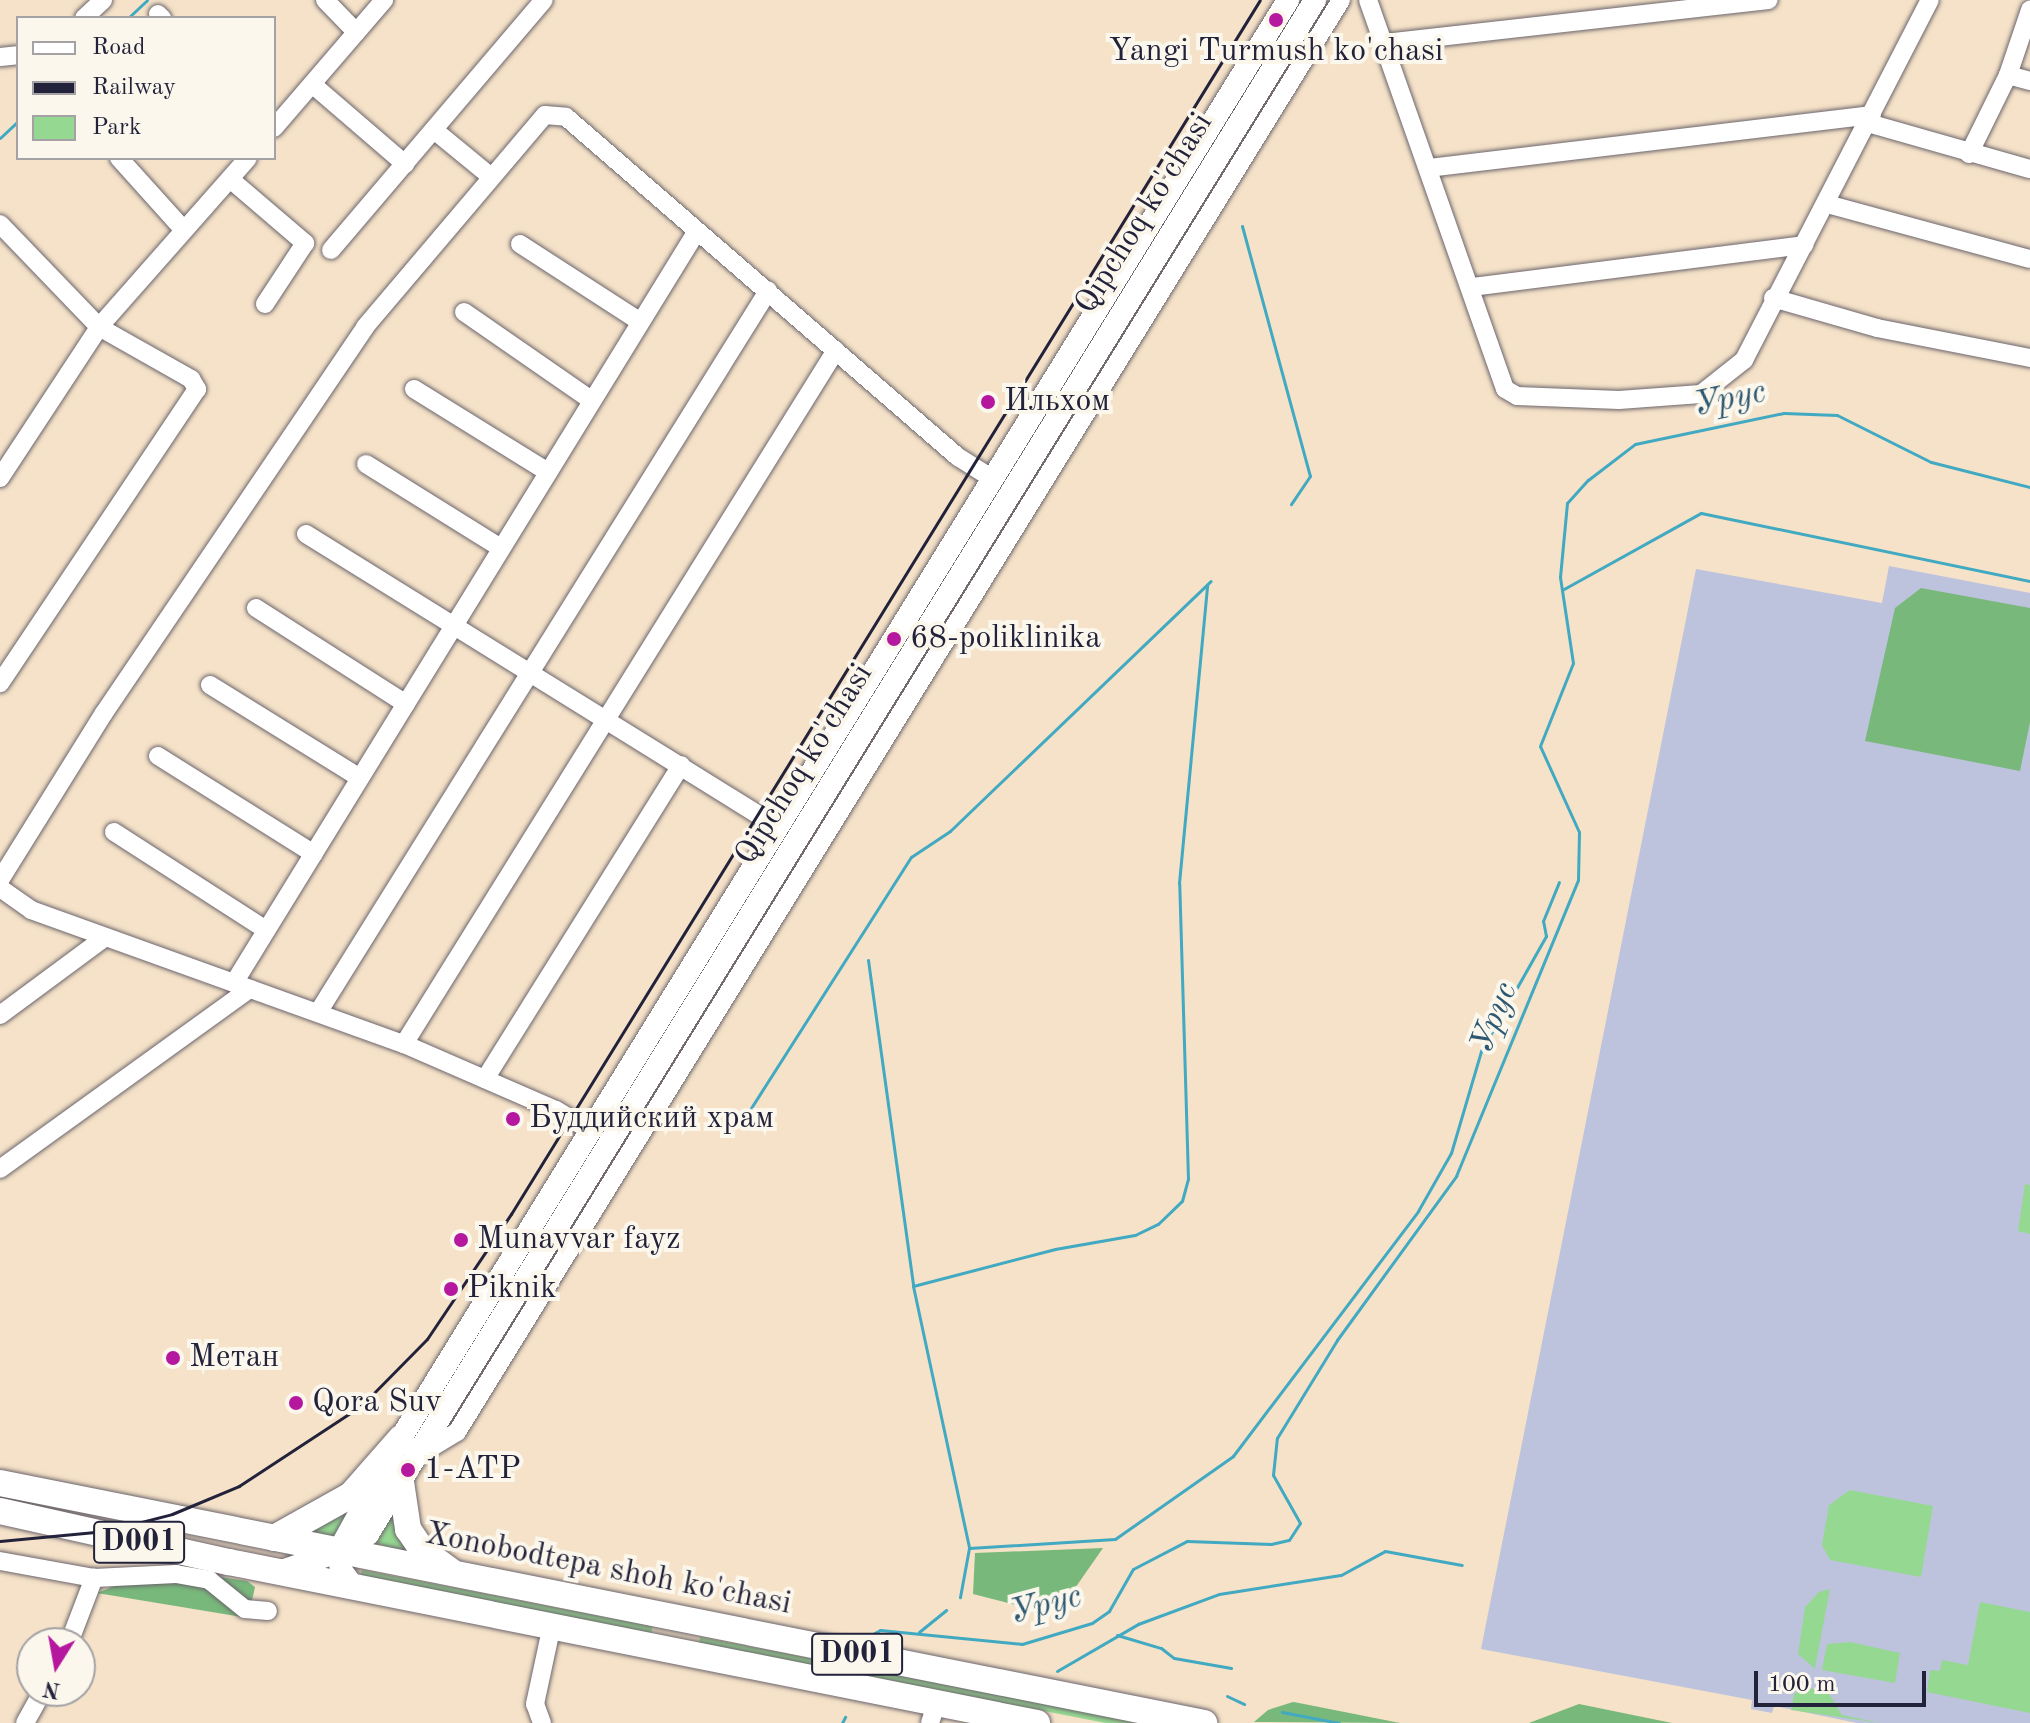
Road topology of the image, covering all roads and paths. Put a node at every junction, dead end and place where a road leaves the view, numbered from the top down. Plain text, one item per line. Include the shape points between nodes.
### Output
1 (103, 0) edge
2 (325, 0) edge
3 (384, 0) edge
4 (544, 0) edge
5 (1288, 0) edge
6 (1315, 0) edge
7 (1341, 0) edge
8 (1368, 0) edge
9 (1769, 0) edge
10 (1930, 0) edge
11 (2030, 10) edge
12 (86, 16) edge
13 (356, 32) junction
14 (1385, 43) junction
15 (2008, 75) junction
16 (2030, 81) edge
17 (312, 84) junction
18 (1870, 119) junction
19 (276, 126) edge
20 (434, 130) junction
21 (1969, 154) junction
22 (121, 160) edge
23 (246, 160) edge
24 (405, 164) junction
25 (1428, 168) junction
26 (2030, 169) edge
27 (490, 176) junction
28 (230, 179) junction
29 (1827, 204) junction
30 (182, 228) junction
31 (697, 231) junction
32 (4, 237) edge
33 (520, 244) dead end
34 (1804, 245) junction
35 (331, 250) dead end
36 (2030, 259) edge
37 (1472, 287) junction
38 (768, 291) junction
39 (1773, 298) junction
40 (265, 304) dead end
41 (464, 312) dead end
42 (639, 321) junction
43 (99, 327) junction
44 (836, 350) junction
45 (2030, 358) edge
46 (414, 389) dead end
47 (591, 400) junction
48 (366, 464) dead end
49 (548, 472) junction
50 (0, 478) edge
51 (993, 479) junction
52 (306, 534) dead end
53 (501, 548) junction
54 (256, 608) dead end
55 (454, 625) junction
56 (531, 672) junction
57 (0, 683) edge
58 (210, 685) dead end
59 (406, 704) junction
60 (607, 717) junction
61 (158, 756) dead end
62 (681, 765) junction
63 (360, 778) junction
64 (778, 827) junction
65 (114, 832) dead end
66 (314, 854) junction
67 (0, 880) edge
68 (0, 888) edge
69 (266, 930) junction
70 (104, 938) junction
71 (242, 986) junction
72 (319, 1011) junction
73 (0, 1015) edge
74 (404, 1044) junction
75 (485, 1079) junction
76 (591, 1131) junction
77 (588, 1156) junction
78 (0, 1169) edge
79 (409, 1447) junction
80 (401, 1482) junction
81 (0, 1483) edge
82 (0, 1511) edge
83 (280, 1540) junction
84 (338, 1552) junction
85 (0, 1561) edge
86 (279, 1572) junction
87 (461, 1576) junction
88 (92, 1586) junction
89 (353, 1586) junction
90 (268, 1611) dead end
91 (692, 1622) junction
92 (552, 1625) junction
93 (75, 1627) edge
94 (685, 1652) junction
95 (933, 1713) edge
96 (542, 1723) edge
97 (1037, 1723) edge
98 (1204, 1723) edge

1 - 12 street
2 - 13 street
3 - 13 street
4 - 20 street
5 - 51 main road, Qipchoq ko'chasi
6 - 77 main road, Qipchoq ko'chasi
7 - 79 street via 457,1432
8 - 14 street
9 - 14 street
10 - 18 street
11 - 15 street
13 - 17 street
14 - 25 street
15 - 16 street
15 - 21 street
17 - 19 street
17 - 24 street
18 - 21 street
18 - 25 street
18 - 29 street
20 - 24 street
20 - 27 street
21 - 26 street
22 - 30 street
23 - 28 street
24 - 35 street
25 - 37 street
27 - 31 street via 538,120 559,113
27 - 67 street via 365,327 104,713
28 - 30 street
28 - 40 street via 305,243
29 - 34 street
29 - 36 street
30 - 43 street
31 - 38 street
31 - 42 street
32 - 43 street
33 - 42 street
34 - 37 street
34 - 39 street
37 - 39 street via 1508,392 1619,400 1682,398 1717,385 1744,360
38 - 44 street
38 - 56 street
39 - 45 street via 1877,328
41 - 47 street
42 - 47 street
43 - 50 street
43 - 57 street via 191,379 195,395
44 - 51 street via 958,457
44 - 60 street
46 - 49 street
47 - 49 street
48 - 53 street
49 - 53 street
51 - 64 main road, Qipchoq ko'chasi
52 - 55 street
53 - 55 street
54 - 59 street
55 - 56 street
55 - 59 street
56 - 60 street
56 - 72 street
58 - 63 street
59 - 63 street
60 - 62 street
60 - 74 street
61 - 66 street
62 - 64 street
62 - 75 street
63 - 66 street
64 - 76 main road, Qipchoq ko'chasi
65 - 69 street
66 - 69 street
68 - 70 street via 31,910
69 - 71 street
70 - 71 street
70 - 73 street
71 - 72 street
71 - 78 street
72 - 74 street
74 - 75 street
75 - 76 street
76 - 77 main road, Qipchoq ko'chasi
77 - 79 main road, Qipchoq ko'chasi
79 - 80 main road, Qipchoq ko'chasi
79 - 83 highway via 351,1495
79 - 84 main road, Qipchoq ko'chasi
80 - 84 main road, Qipchoq ko'chasi via 368,1534
80 - 87 highway via 404,1519 415,1542
81 - 83 highway, Xonobodtepa shoh ko'chasi / D001
82 - 86 highway, Xonobodtepa shoh ko'chasi / D001
83 - 84 highway, Xonobodtepa shoh ko'chasi / D001
83 - 86 main road
84 - 86 main road, Qipchoq ko'chasi
84 - 87 highway, Xonobodtepa shoh ko'chasi / D001
84 - 89 main road via 341,1570
85 - 88 street
86 - 89 highway, Xonobodtepa shoh ko'chasi / D001
87 - 91 highway, Xonobodtepa shoh ko'chasi / D001
88 - 90 street via 176,1574 209,1580 245,1609
88 - 93 street
89 - 92 highway, Xonobodtepa shoh ko'chasi / D001
91 - 94 highway via 679,1636
91 - 98 highway, Xonobodtepa shoh ko'chasi / D001
92 - 94 highway, Xonobodtepa shoh ko'chasi / D001
92 - 96 street via 535,1704
94 - 95 highway, Xonobodtepa shoh ko'chasi / D001
95 - 97 highway, Xonobodtepa shoh ko'chasi / D001

